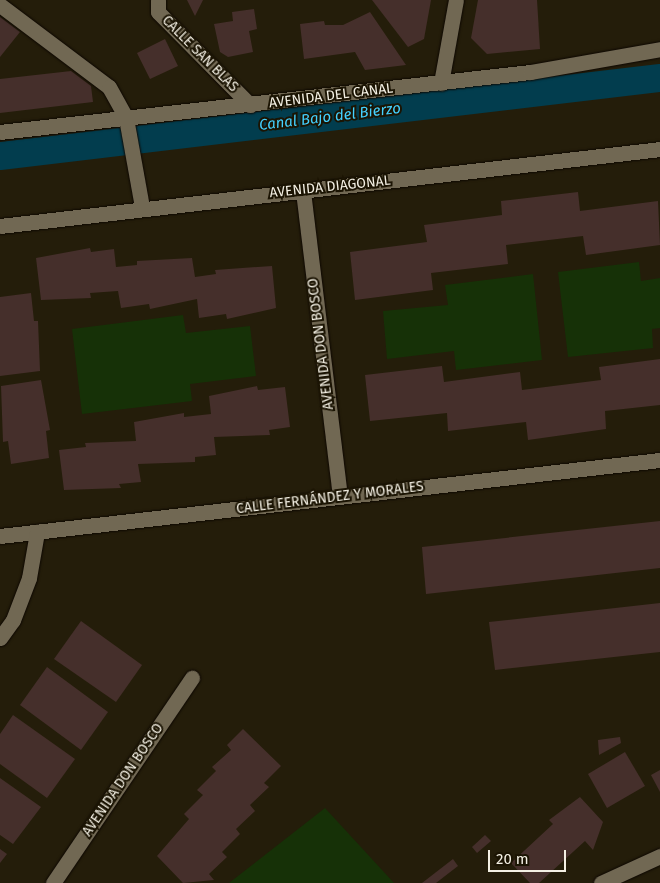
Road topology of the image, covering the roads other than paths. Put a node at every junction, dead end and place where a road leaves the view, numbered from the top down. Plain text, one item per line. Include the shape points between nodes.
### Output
1 (158, 0) edge
2 (456, 0) edge
3 (0, 5) edge
4 (660, 49) edge
5 (441, 83) junction
6 (250, 105) junction
7 (126, 118) junction
8 (0, 132) edge
9 (660, 148) edge
10 (303, 190) junction
11 (142, 207) junction
12 (0, 226) edge
13 (660, 460) edge
14 (340, 497) junction
15 (37, 532) junction
16 (0, 536) edge
17 (0, 638) edge
18 (192, 678) dead end
19 (660, 856) edge
20 (53, 883) edge
21 (602, 883) edge

1 - 6 street, CALLE SAN BLAS via 158,12
2 - 5 street
3 - 7 street via 110,87
4 - 5 street, AVENIDA DEL CANAL
5 - 6 street, AVENIDA DEL CANAL
6 - 7 street, AVENIDA DEL CANAL
7 - 8 street, AVENIDA DEL CANAL
7 - 11 street
9 - 10 street, AVENIDA DIAGONAL
10 - 11 street, AVENIDA DIAGONAL
10 - 14 street, AVENIDA DON BOSCO
11 - 12 street, AVENIDA DIAGONAL
13 - 14 street, CALLE FERNÁNDEZ Y MORALES
14 - 15 street, CALLE FERNÁNDEZ Y MORALES
15 - 16 street, CALLE FERNÁNDEZ Y MORALES
15 - 17 street via 29,578 13,620
18 - 20 street, AVENIDA DON BOSCO
19 - 21 street

